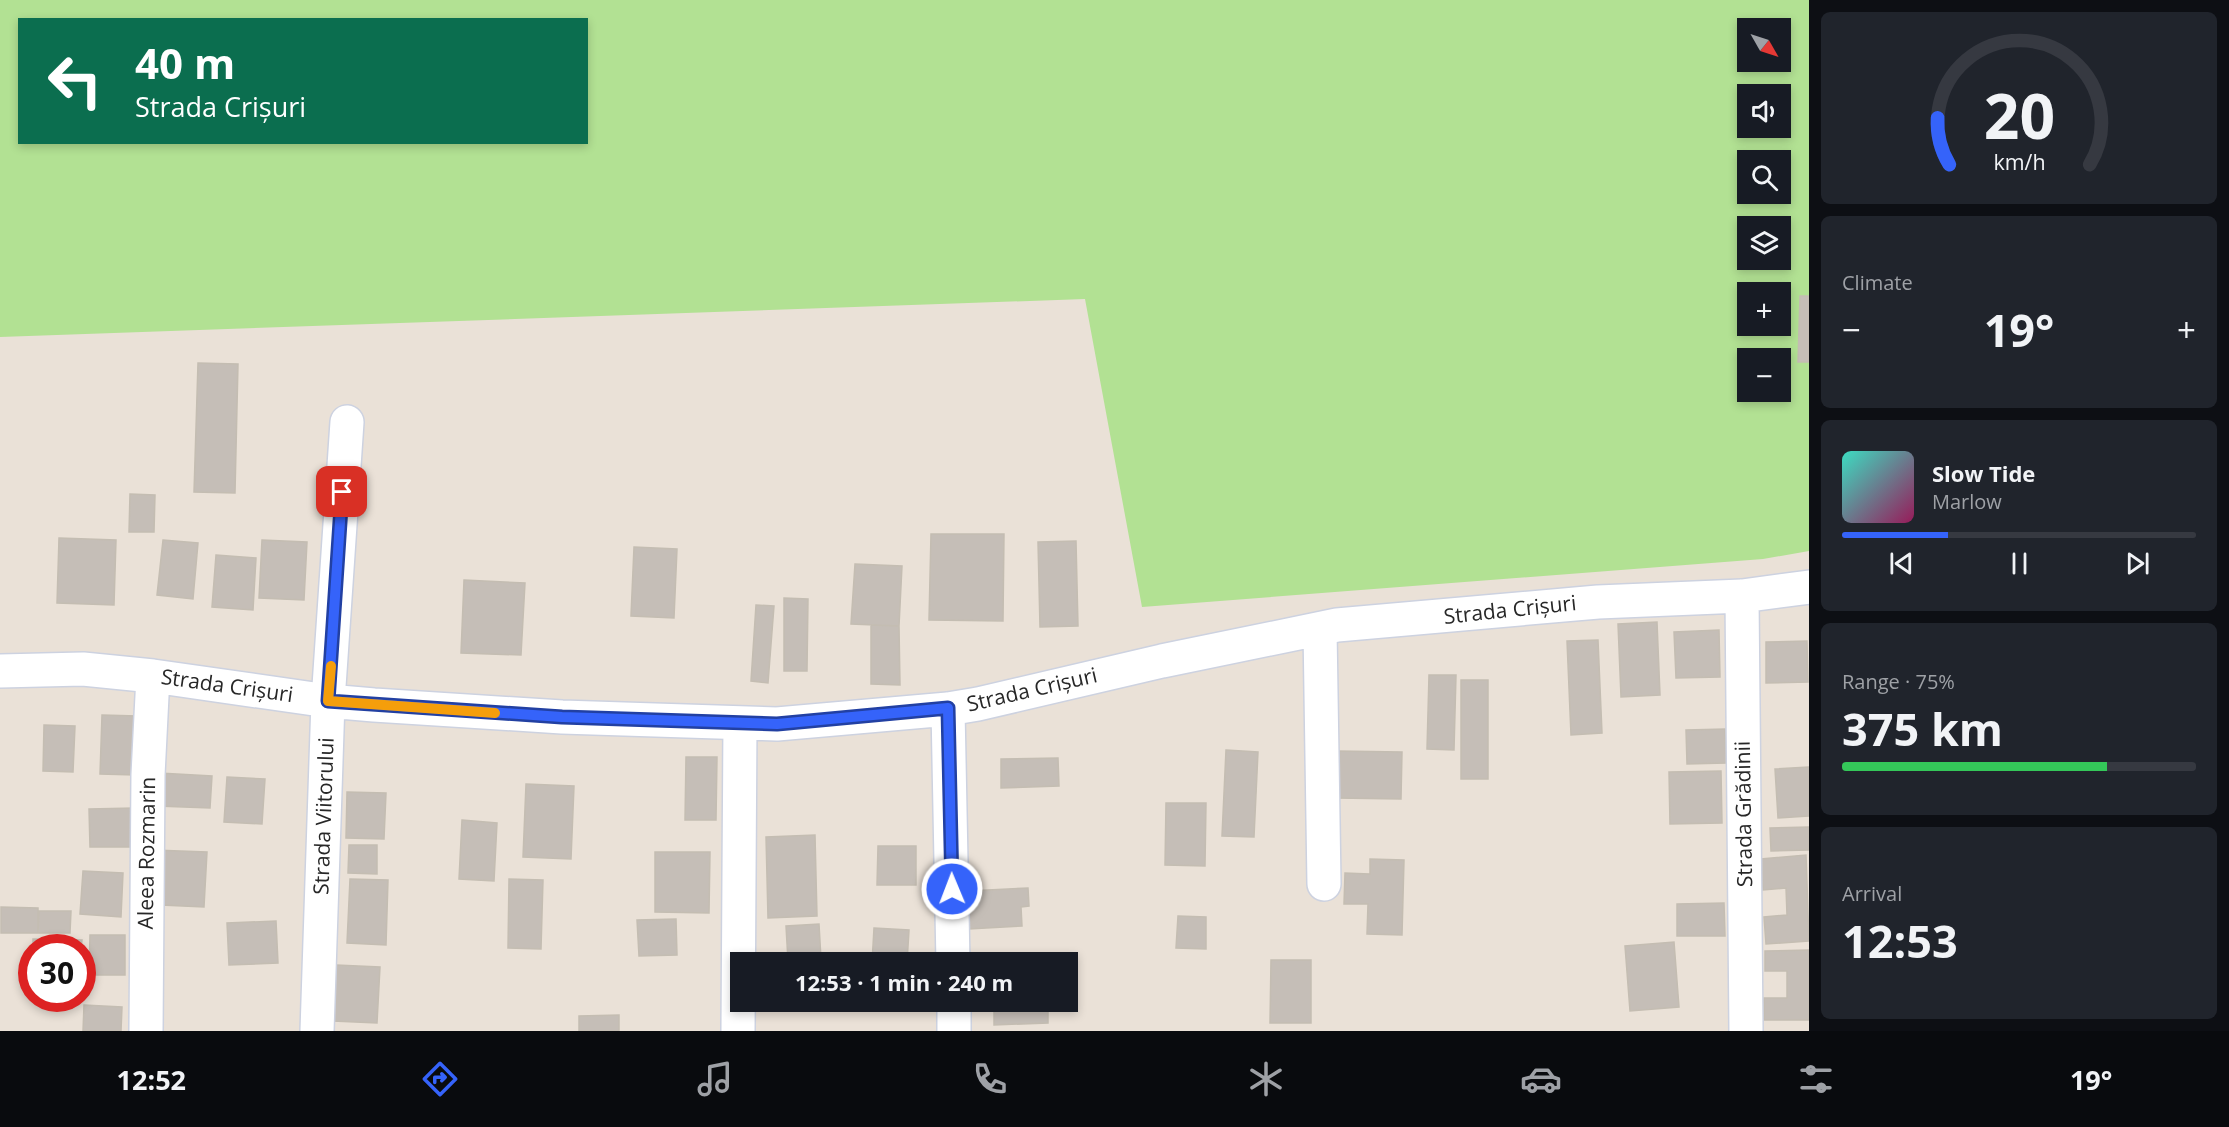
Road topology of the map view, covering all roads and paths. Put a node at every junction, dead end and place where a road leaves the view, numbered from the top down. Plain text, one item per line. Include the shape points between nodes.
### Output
1 (347, 422) dead end
2 (1809, 587) edge
3 (1742, 596) junction
4 (1320, 629) junction
5 (0, 671) edge
6 (153, 675) junction
7 (328, 701) junction
8 (948, 708) junction
9 (740, 723) junction
10 (1324, 884) dead end
11 (953, 952) edge
12 (954, 1012) edge
13 (146, 1031) edge
14 (317, 1031) edge
15 (738, 1031) edge
16 (954, 1031) edge
17 (1746, 1031) edge

1 - 7 street, Strada Viitorului
2 - 3 street, Strada Crișuri
3 - 4 street, Strada Crișuri via 1598,602
3 - 17 street, Strada Grădinii
4 - 8 street, Strada Crișuri
4 - 10 street
5 - 6 street, Strada Crișuri via 83,669
6 - 7 street, Strada Crișuri
6 - 13 street, Aleea Rozmarin
7 - 9 street, Strada Crișuri via 562,717
7 - 14 street, Strada Viitorului
8 - 9 street, Strada Crișuri via 777,724
8 - 11 street
9 - 15 street
12 - 16 street

